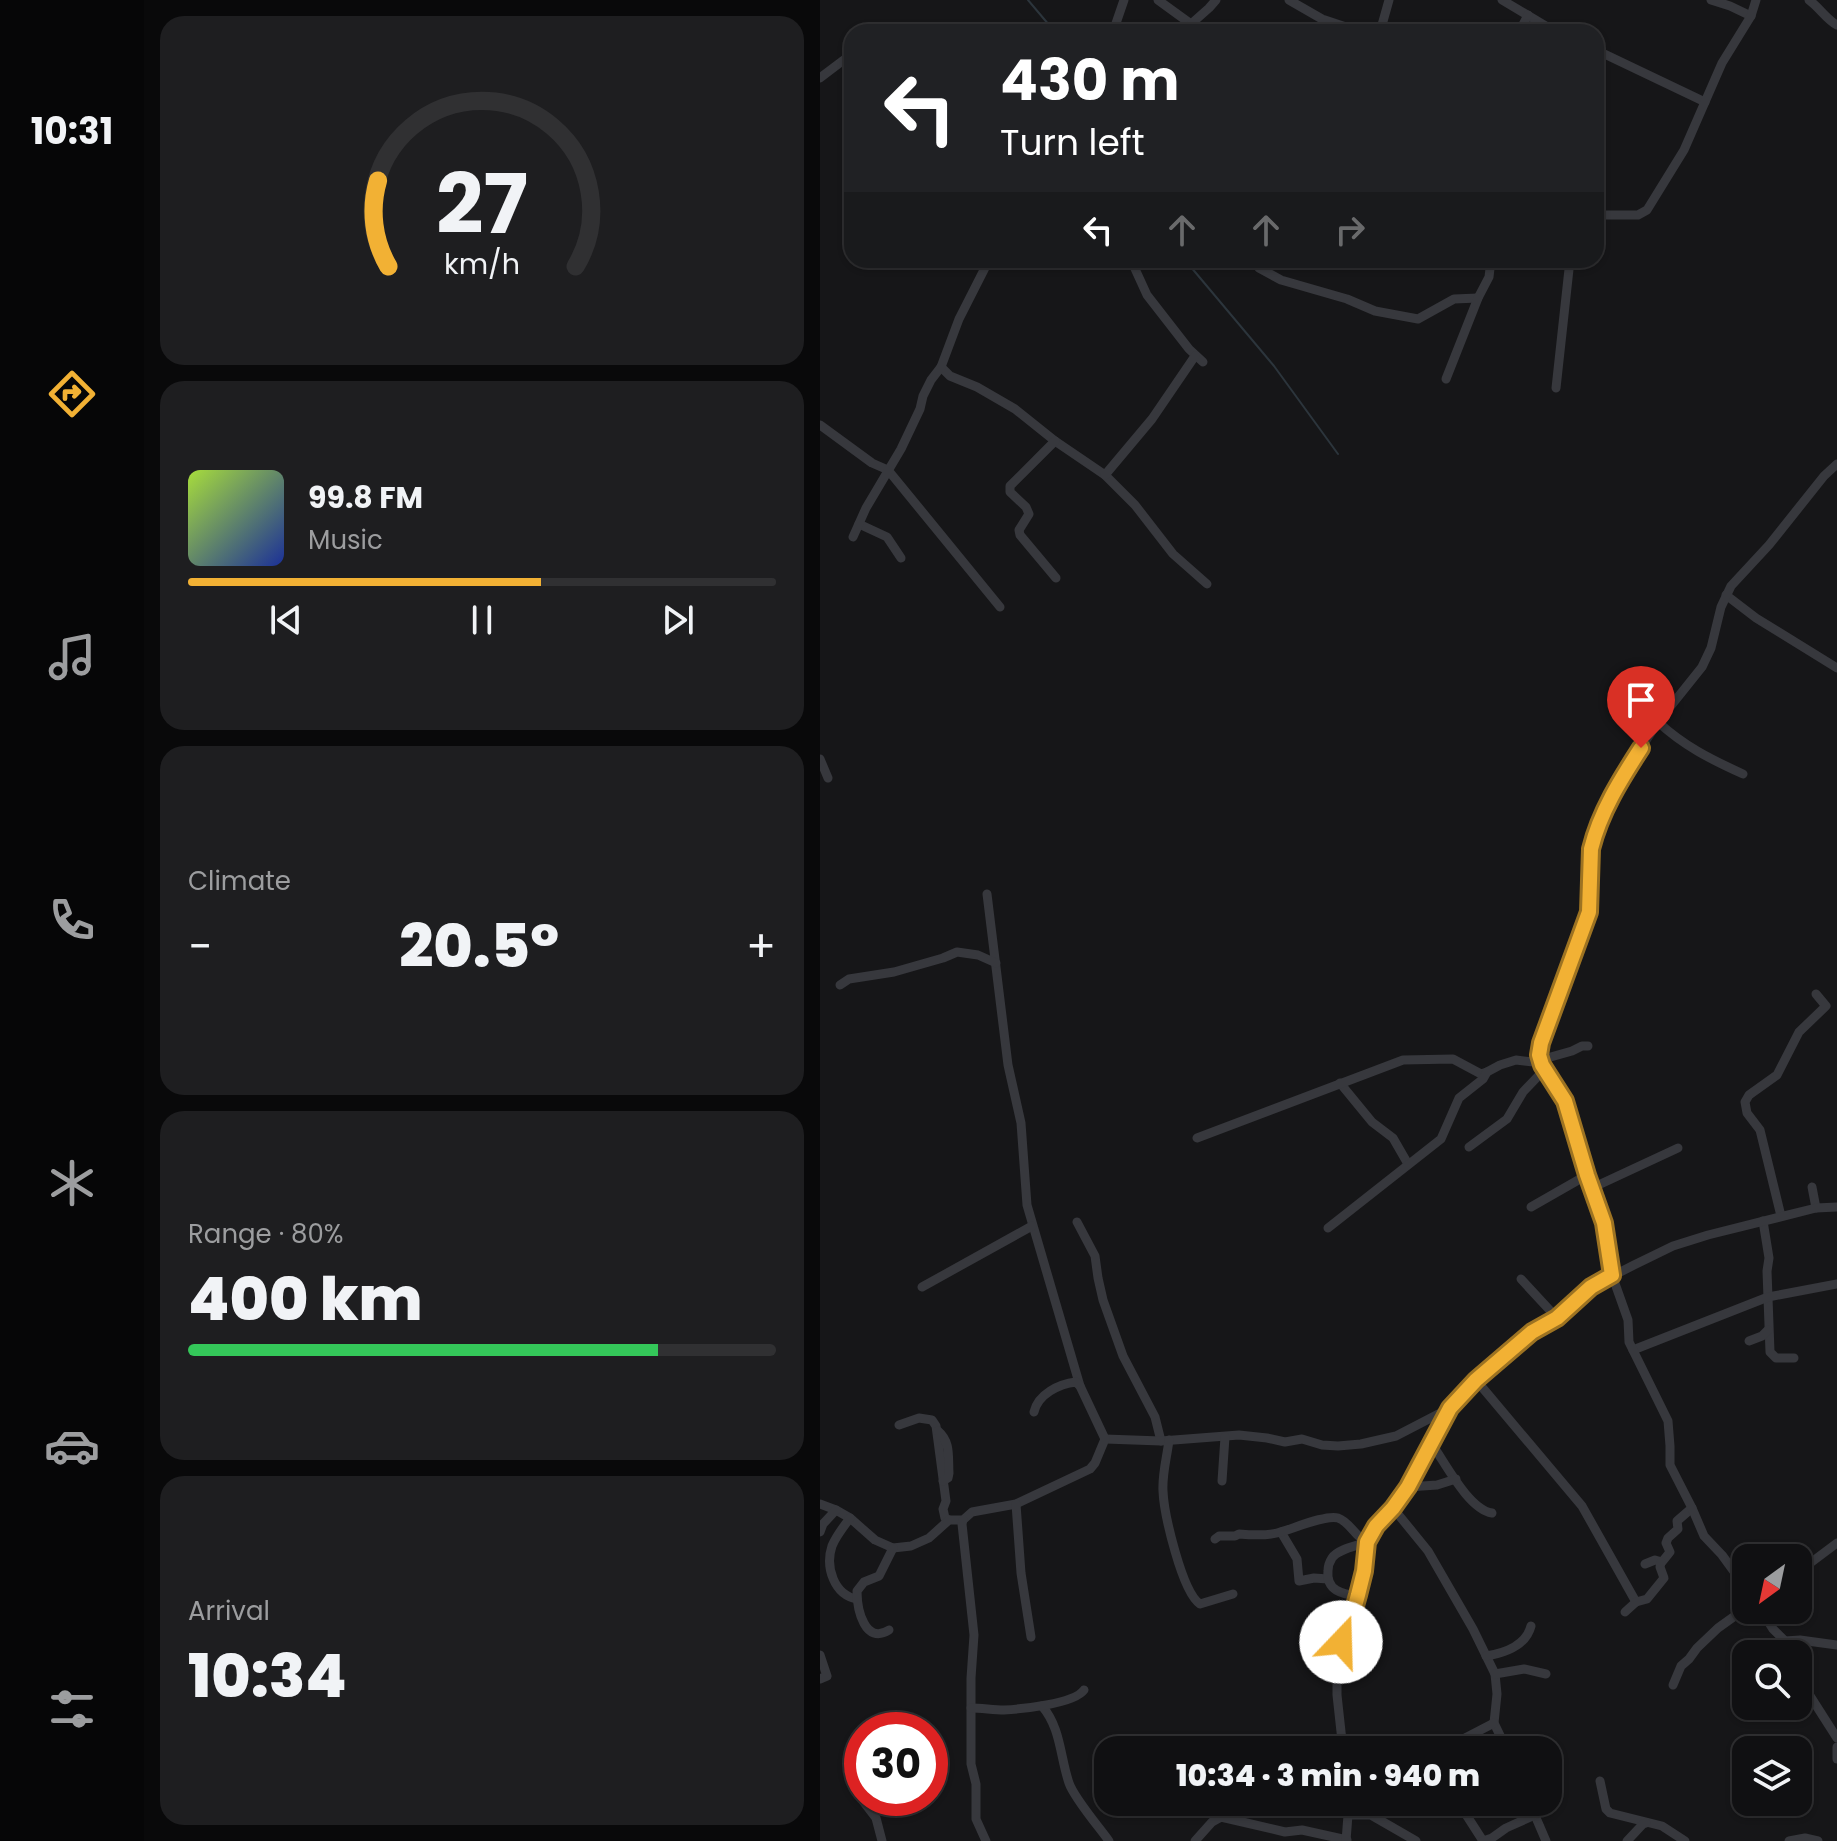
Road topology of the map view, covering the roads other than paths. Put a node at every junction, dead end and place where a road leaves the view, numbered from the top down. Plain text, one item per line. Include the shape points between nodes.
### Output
1 (1124, 0) edge
2 (1158, 0) edge
3 (1216, 0) edge
4 (1289, 0) edge
5 (1389, 0) edge
6 (1502, 0) edge
7 (1711, 0) edge
8 (1756, 0) edge
9 (1809, 0) edge
10 (1528, 15) junction
11 (1751, 16) junction
12 (1116, 24) edge
13 (1191, 24) joint
14 (1337, 24) edge
15 (1382, 24) edge
16 (1523, 24) edge
17 (1543, 24) edge
18 (1837, 25) edge
19 (1604, 54) edge
20 (844, 60) edge
21 (820, 78) edge
22 (1705, 102) junction
23 (1604, 215) edge
24 (985, 268) edge
25 (1135, 268) edge
26 (1259, 268) edge
27 (1490, 268) edge
28 (1569, 268) edge
29 (1478, 298) junction
30 (941, 367) junction
31 (1446, 379) dead end
32 (1556, 388) dead end
33 (820, 425) edge
34 (1055, 441) junction
35 (1837, 464) edge
36 (888, 470) junction
37 (1105, 475) junction
38 (859, 524) junction
39 (853, 537) dead end
40 (901, 558) dead end
41 (1056, 578) dead end
42 (1207, 584) dead end
43 (1726, 595) junction
44 (1000, 607) dead end
45 (1837, 668) edge
46 (1658, 722) junction
47 (820, 759) edge
48 (1743, 774) dead end
49 (828, 778) dead end
50 (987, 894) dead end
51 (996, 963) junction
52 (840, 985) dead end
53 (1816, 994) dead end
54 (1588, 1046) dead end
55 (1541, 1059) junction
56 (1545, 1069) junction
57 (1487, 1072) junction
58 (1340, 1083) junction
59 (1197, 1138) dead end
60 (1469, 1147) dead end
61 (1678, 1148) dead end
62 (1408, 1164) junction
63 (1587, 1175) junction
64 (1812, 1187) dead end
65 (1592, 1188) junction
66 (1531, 1207) dead end
67 (1837, 1207) edge
68 (1816, 1208) junction
69 (1781, 1216) junction
70 (1763, 1221) junction
71 (1077, 1222) dead end
72 (1032, 1226) junction
73 (1328, 1228) dead end
74 (1612, 1275) junction
75 (1521, 1279) dead end
76 (1837, 1284) edge
77 (922, 1287) dead end
78 (1768, 1297) junction
79 (1557, 1318) junction
80 (1768, 1330) junction
81 (1749, 1341) dead end
82 (1633, 1350) junction
83 (1794, 1358) dead end
84 (1476, 1380) junction
85 (1080, 1386) junction
86 (1450, 1408) junction
87 (1034, 1412) dead end
88 (899, 1425) dead end
89 (1225, 1437) junction
90 (1105, 1439) junction
91 (1165, 1440) junction
92 (1431, 1443) junction
93 (1456, 1479) junction
94 (1222, 1481) dead end
95 (1408, 1487) junction
96 (820, 1504) edge
97 (1016, 1504) junction
98 (1393, 1508) junction
99 (1692, 1508) junction
100 (836, 1510) junction
101 (1492, 1513) dead end
102 (850, 1518) junction
103 (949, 1520) junction
104 (963, 1520) junction
105 (820, 1532) edge
106 (1281, 1532) junction
107 (1215, 1539) dead end
108 (1367, 1542) junction
109 (1837, 1543) edge
110 (893, 1548) junction
111 (1661, 1562) junction
112 (1812, 1562) edge
113 (1645, 1564) dead end
114 (1732, 1569) edge
115 (1328, 1579) junction
116 (1233, 1594) dead end
117 (1358, 1595) junction
118 (857, 1599) junction
119 (1636, 1602) junction
120 (1625, 1612) dead end
121 (1732, 1618) edge
122 (1770, 1624) edge
123 (1531, 1626) dead end
124 (889, 1630) dead end
125 (1031, 1637) dead end
126 (1784, 1640) edge
127 (1812, 1642) edge
128 (1837, 1645) edge
129 (820, 1655) edge
130 (1486, 1656) junction
131 (1495, 1674) junction
132 (1546, 1674) dead end
133 (820, 1679) edge
134 (1673, 1685) dead end
135 (1084, 1690) dead end
136 (1812, 1699) edge
137 (1042, 1706) junction
138 (971, 1708) junction
139 (1494, 1723) junction
140 (1341, 1736) edge
141 (1469, 1736) edge
142 (1500, 1736) edge
143 (1837, 1738) edge
144 (1837, 1747) edge
145 (1837, 1759) edge
146 (1600, 1781) dead end
147 (874, 1816) edge
148 (1348, 1816) edge
149 (1373, 1816) edge
150 (1467, 1816) edge
151 (1533, 1816) edge
152 (1535, 1816) edge
153 (1646, 1823) junction
154 (1347, 1840) edge
155 (882, 1841) edge
156 (986, 1841) edge
157 (1109, 1841) edge
158 (1195, 1841) edge
159 (1416, 1841) edge
160 (1483, 1841) edge
161 (1546, 1841) edge
162 (1627, 1841) edge
163 (1685, 1841) edge
164 (1789, 1841) edge
165 (1818, 1841) edge

1 - 12 street
2 - 13 street
3 - 13 street
4 - 14 street
5 - 15 street
6 - 10 street
7 - 11 street
8 - 11 street
9 - 18 street
10 - 16 street
10 - 17 street
11 - 22 street
19 - 22 street
20 - 21 street
22 - 23 street via 1684,150 1647,210
24 - 30 street
25 - 37 street via 1147,295 1199,359
26 - 29 street via 1375,311 1418,319 1454,299
27 - 29 street
28 - 32 street
29 - 31 street
30 - 34 street via 1015,409
30 - 36 street
33 - 36 street
34 - 37 street
34 - 41 street via 1010,492 1029,514 1020,535
35 - 43 street
36 - 38 street
36 - 44 street
37 - 42 street via 1173,554
38 - 39 street
38 - 40 street via 887,537
43 - 45 street
43 - 46 street via 1702,667
46 - 48 street via 1702,755
46 - 55 street via 1602,815 1591,849 1589,912 1541,1043
47 - 49 street
50 - 51 street
51 - 52 street via 957,952
51 - 72 street
53 - 69 street via 1826,1006 1799,1032 1777,1075 1745,1102 1760,1130
54 - 55 street
55 - 56 street
55 - 57 street via 1516,1060
56 - 60 street via 1507,1119
56 - 63 street via 1565,1101
57 - 58 street via 1481,1074 1453,1059 1403,1060
57 - 62 street via 1459,1098 1441,1139
58 - 59 street
58 - 62 street via 1372,1122 1393,1138
61 - 65 street
62 - 73 street
63 - 65 street
63 - 66 street
64 - 68 street
65 - 74 street
67 - 68 street
68 - 69 street
69 - 70 street
70 - 74 street via 1673,1246
70 - 78 street
71 - 91 street via 1095,1256 1103,1300 1123,1356
72 - 77 street
72 - 85 street
74 - 79 street
74 - 82 street
75 - 79 street
76 - 78 street
78 - 80 street
78 - 82 street
79 - 84 street via 1532,1332
80 - 81 street
80 - 83 street via 1773,1356
82 - 99 street via 1668,1421 1670,1465
84 - 86 street
84 - 119 street via 1582,1506
85 - 87 street via 1076,1382 1058,1387
85 - 90 street
86 - 89 street via 1396,1436 1361,1444
86 - 92 street
88 - 103 street via 932,1420 946,1438 949,1473 943,1481 943,1509
89 - 91 street
89 - 94 street
90 - 91 street
90 - 97 street via 1090,1469
91 - 116 street via 1165,1513 1186,1587 1200,1604
92 - 93 street
92 - 95 street
93 - 95 street
93 - 101 street via 1478,1507
95 - 98 street
96 - 100 street
97 - 104 street via 972,1512
97 - 125 street
98 - 108 street
98 - 130 street via 1428,1551
99 - 111 street via 1677,1521 1678,1529 1666,1543 1670,1552
99 - 114 street via 1704,1536
100 - 102 street
100 - 105 street
102 - 110 street
102 - 118 street via 830,1560 840,1591
103 - 104 street
103 - 110 street via 929,1538
104 - 138 street via 974,1635
106 - 107 street
106 - 108 street via 1333,1517
106 - 115 street via 1297,1559 1299,1581
108 - 115 street via 1334,1555
108 - 117 street
109 - 112 street
110 - 118 street via 883,1571 864,1582
111 - 113 street
111 - 119 street via 1664,1578 1647,1599
115 - 117 street via 1334,1590
117 - 140 street via 1337,1666
118 - 124 street via 869,1631 881,1635
119 - 120 street
121 - 134 street via 1681,1666
122 - 126 street
123 - 130 street via 1517,1645
127 - 128 street
129 - 133 street via 827,1676
130 - 131 street
131 - 132 street via 1524,1669
131 - 139 street
135 - 137 street via 1078,1697
136 - 143 street
137 - 138 street
137 - 157 street via 1060,1742 1070,1786
138 - 156 street via 976,1819
139 - 141 street
139 - 142 street
144 - 145 street
146 - 153 street via 1610,1813
147 - 155 street
148 - 154 street
149 - 159 street
150 - 160 street
151 - 160 street
152 - 161 street
153 - 162 street
153 - 163 street
154 - 158 street via 1221,1817
164 - 165 street

